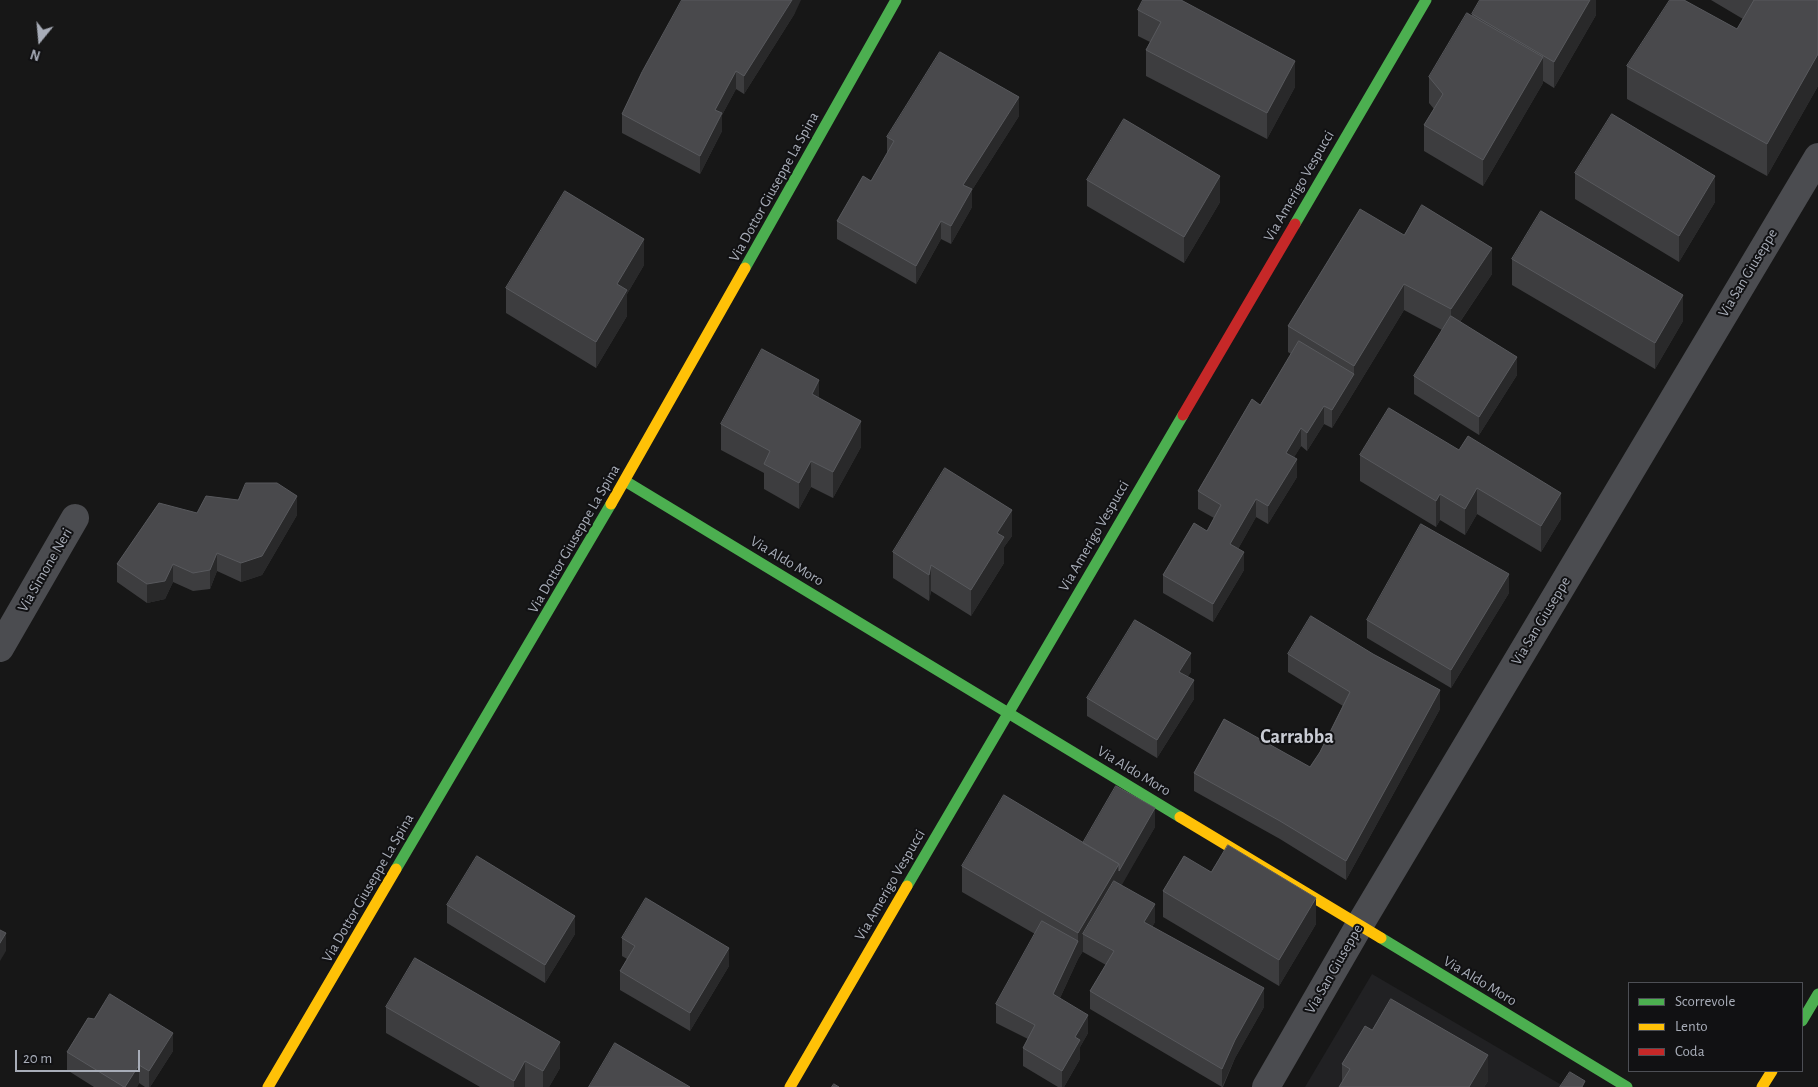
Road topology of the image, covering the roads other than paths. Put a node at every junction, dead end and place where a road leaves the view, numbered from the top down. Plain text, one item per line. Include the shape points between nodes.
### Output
1 (896, 0) edge
2 (1426, 0) edge
3 (1818, 157) edge
4 (625, 481) junction
5 (75, 518) dead end
6 (0, 648) edge
7 (1008, 712) junction
8 (1359, 926) junction
9 (1818, 994) edge
10 (1803, 1019) edge
11 (1771, 1072) edge
12 (268, 1087) edge
13 (790, 1087) edge
14 (1266, 1087) edge
15 (1627, 1087) edge
16 (1762, 1087) edge

1 - 4 street, Via Dottor Giuseppe La Spina
2 - 7 street, Via Amerigo Vespucci
3 - 8 street, Via San Giuseppe
4 - 7 street, Via Aldo Moro
4 - 12 street, Via Dottor Giuseppe La Spina
5 - 6 street, Via Simone Neri
7 - 8 street, Via Aldo Moro
7 - 13 street, Via Amerigo Vespucci
8 - 14 street, Via San Giuseppe
8 - 15 street, Via Aldo Moro
9 - 10 street
11 - 16 street

